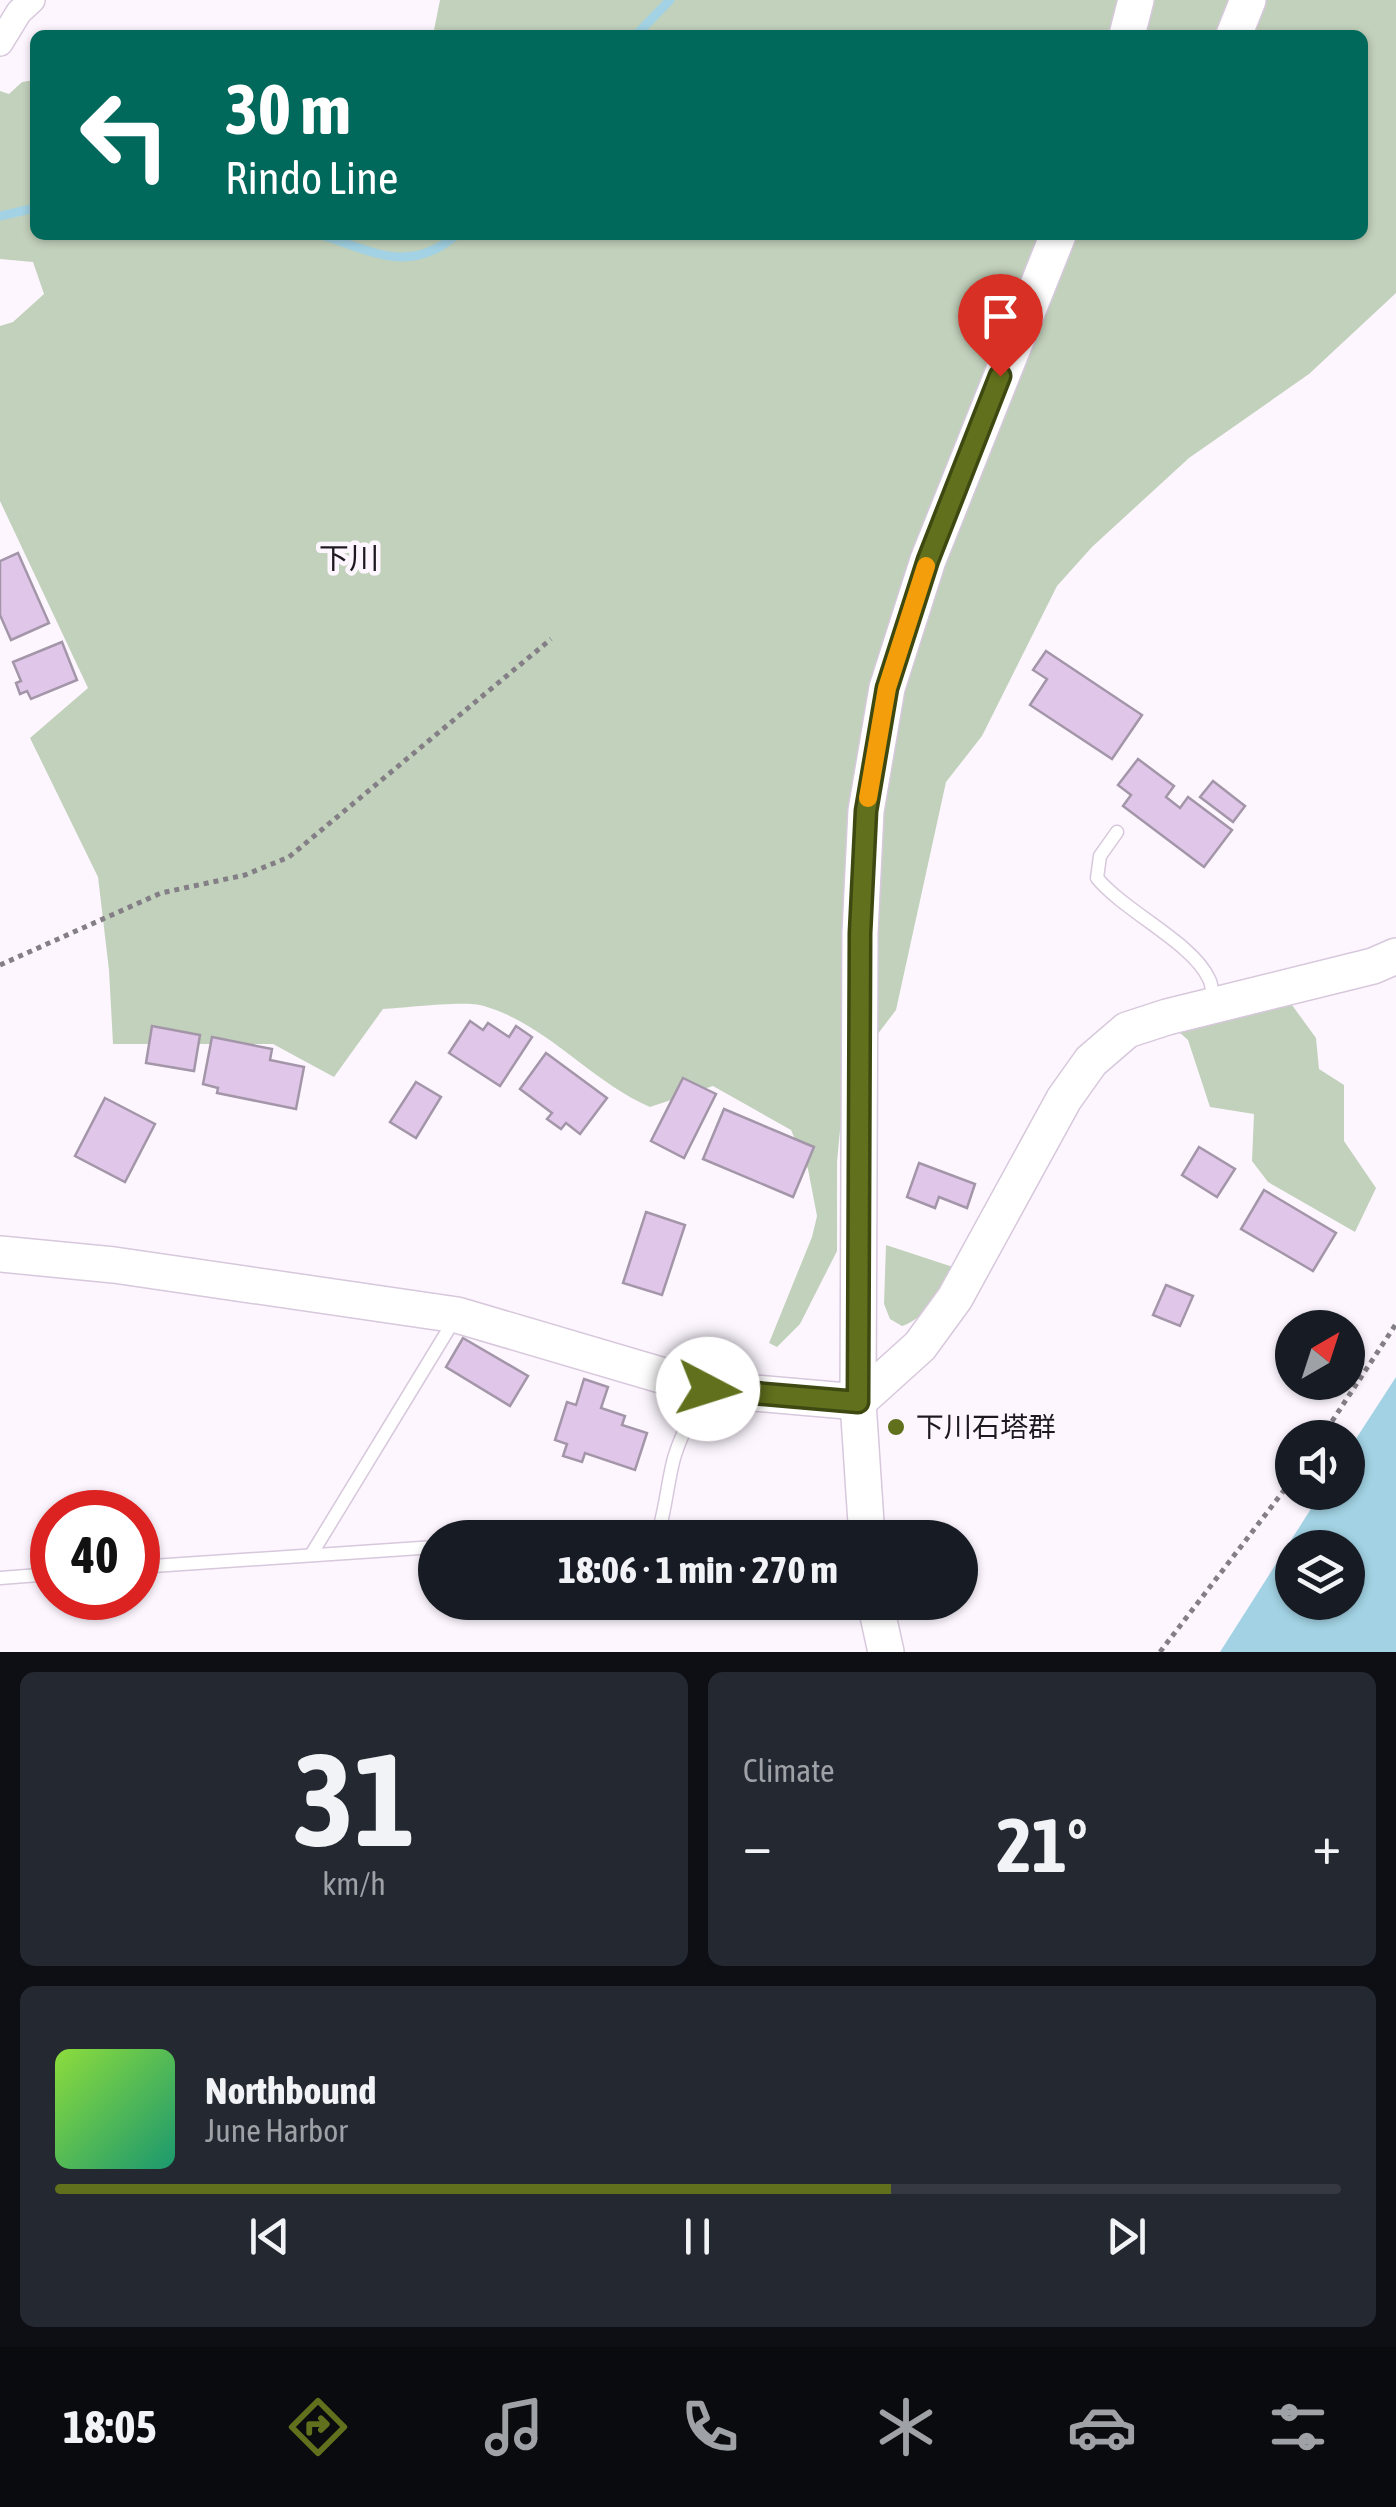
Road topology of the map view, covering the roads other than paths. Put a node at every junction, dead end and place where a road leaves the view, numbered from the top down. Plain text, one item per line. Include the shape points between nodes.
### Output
1 (32, 0) edge
2 (1136, 0) edge
3 (1248, 0) edge
4 (1127, 30) edge
5 (1236, 30) edge
6 (0, 42) edge
7 (1056, 240) edge
8 (1117, 832) dead end
9 (1396, 956) edge
10 (1213, 1005) junction
11 (0, 1254) edge
12 (457, 1315) junction
13 (708, 1389) junction
14 (858, 1402) junction
15 (661, 1520) edge
16 (866, 1520) edge
17 (418, 1548) edge
18 (311, 1555) junction
19 (160, 1565) edge
20 (30, 1576) edge
21 (0, 1578) edge
22 (879, 1620) edge
23 (886, 1652) edge

1 - 6 street
2 - 4 street
3 - 5 street
7 - 14 street via 928,560 887,688 875,758 860,933
8 - 10 lane via 1100,856 1097,878 1198,961 1211,982
9 - 10 street
10 - 14 street via 1127,1030 1091,1062 955,1298 920,1346
11 - 12 street
12 - 13 street
12 - 18 lane
13 - 14 street
13 - 15 lane via 675,1453
14 - 16 street
17 - 18 lane
18 - 19 lane
20 - 21 lane
22 - 23 street

